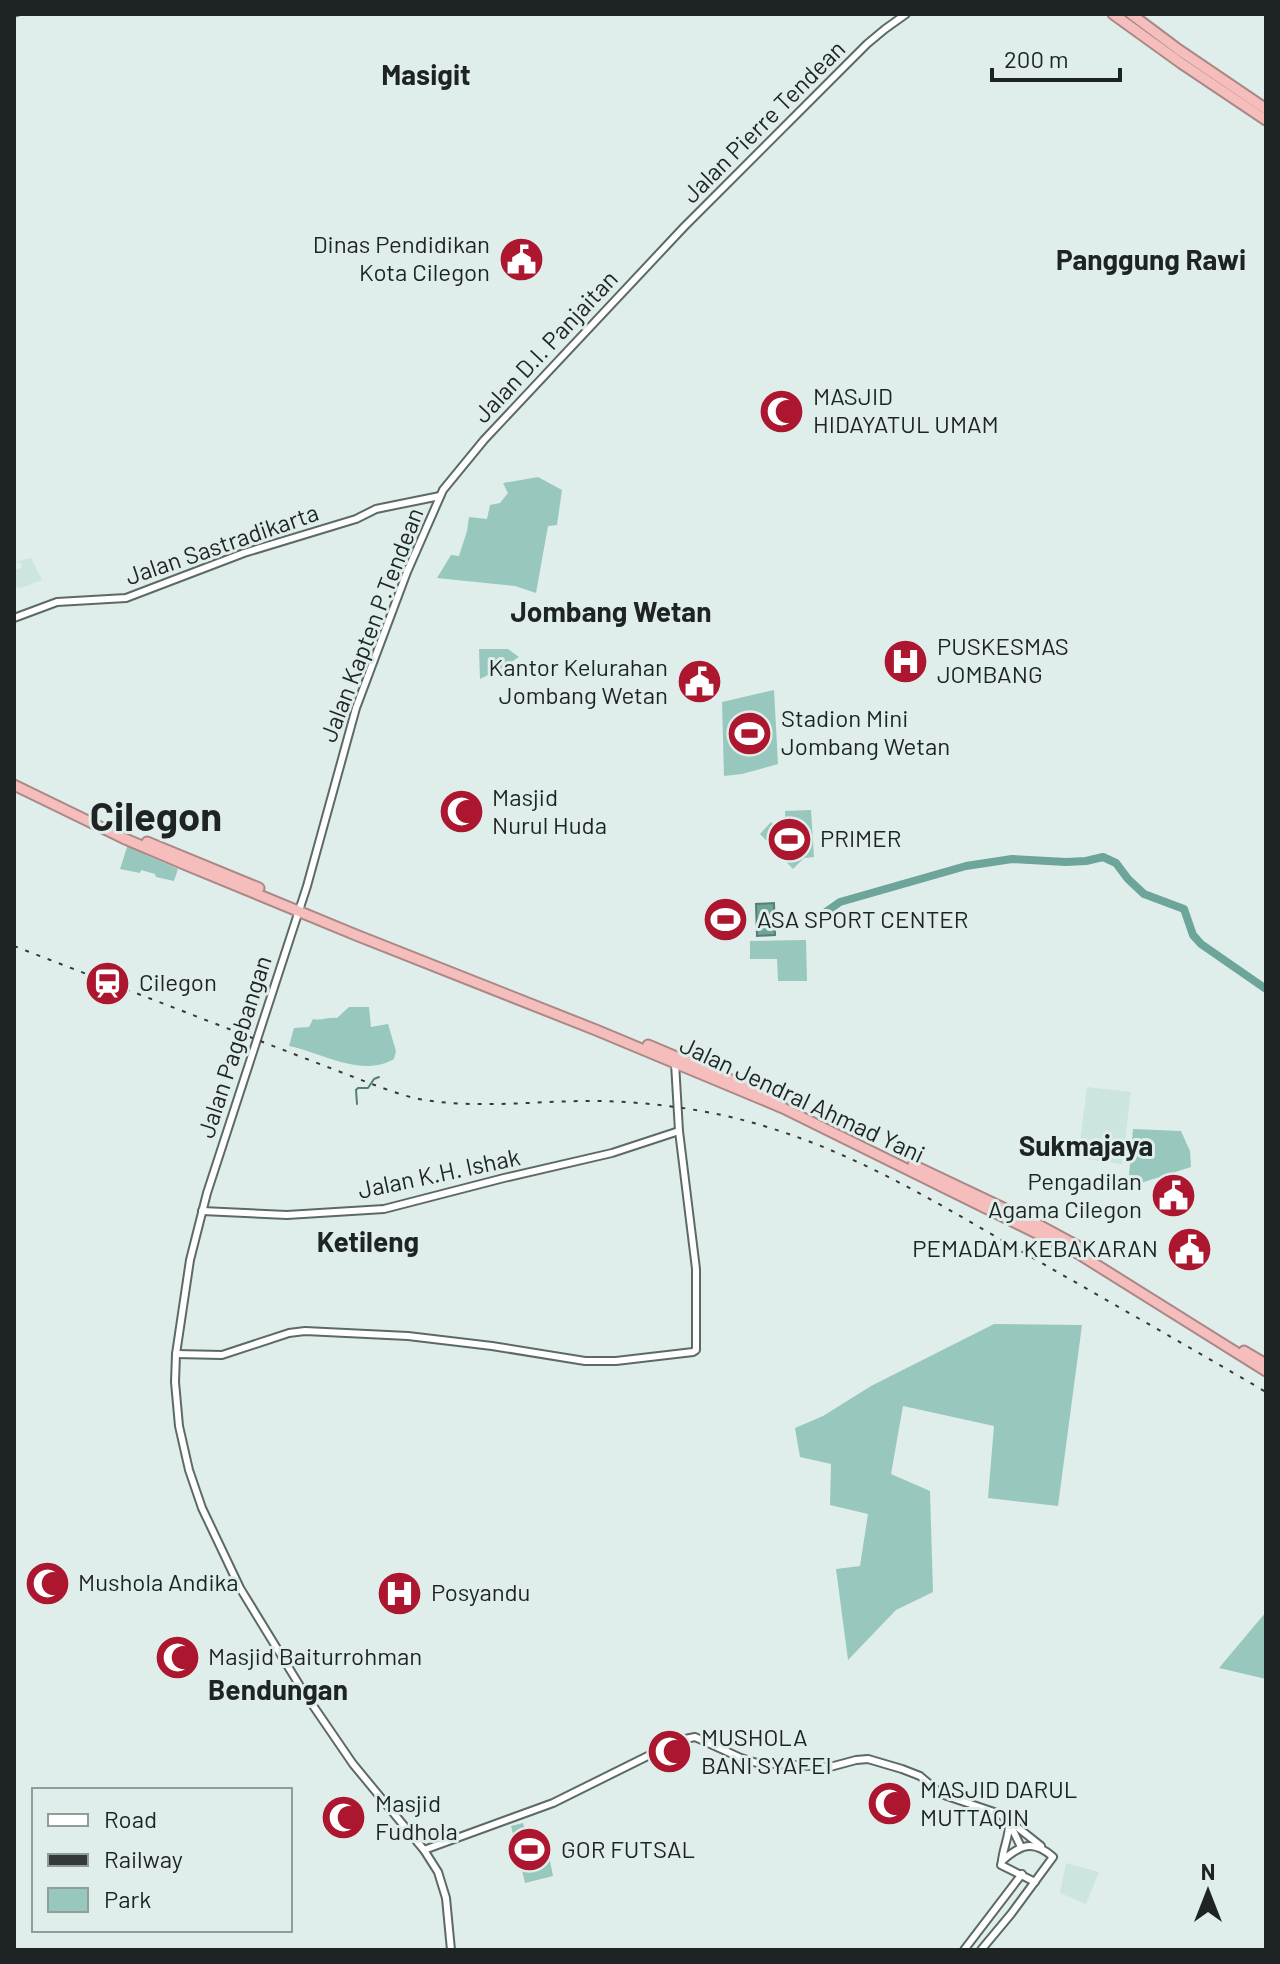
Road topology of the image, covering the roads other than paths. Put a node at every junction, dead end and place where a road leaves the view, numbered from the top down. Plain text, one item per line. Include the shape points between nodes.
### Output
1 (906, 14) edge
2 (1113, 14) edge
3 (1131, 14) edge
4 (1266, 109) edge
5 (1266, 120) edge
6 (684, 227) joint
7 (440, 496) junction
8 (14, 618) edge
9 (14, 779) edge
10 (14, 785) edge
11 (154, 848) junction
12 (299, 909) junction
13 (677, 1060) junction
14 (679, 1131) junction
15 (202, 1211) junction
16 (176, 1354) junction
17 (1266, 1364) edge
18 (1266, 1371) edge
19 (1009, 1822) junction
20 (1041, 1846) junction
21 (1021, 1847) junction
22 (424, 1850) junction
23 (1002, 1861) junction
24 (1022, 1874) junction
25 (1035, 1882) junction
26 (451, 1950) edge
27 (964, 1950) edge
28 (981, 1950) edge

1 - 6 street, Jalan Pierre Tendean via 867,44
2 - 5 highway
3 - 4 highway
6 - 7 street, Jalan D.I. Panjaitan via 484,440
7 - 8 street, Jalan Sastradikarta via 376,509 126,598 52,603
7 - 12 street, Jalan Kapten P.Tendean via 356,708
9 - 11 highway
10 - 11 highway
11 - 12 highway, Jalan Jendral Ahmad Yani
12 - 13 highway, Jalan Jendral Ahmad Yani
12 - 15 street, Jalan Pagebangan
13 - 14 street
13 - 17 highway, Jalan Jendral Ahmad Yani via 760,1091 1035,1223
13 - 18 highway, Jalan Jendral Ahmad Yani via 1079,1254
14 - 15 street, Jalan K.H. Ishak via 612,1153 384,1209 287,1215
14 - 16 street via 696,1269 693,1352 585,1361 334,1331 295,1332 222,1355
15 - 16 street, Jalan Pagebangan
16 - 22 street, Jalan Pagebangan via 179,1426 189,1470 233,1576 328,1730
19 - 20 street
19 - 21 street
19 - 22 street via 995,1811 941,1794 918,1775 875,1761 825,1767 757,1763 691,1737 540,1809
19 - 23 street
20 - 21 street
20 - 25 street via 1053,1857
21 - 23 street
22 - 26 street, Jalan Pagebangan via 442,1883
23 - 24 street
24 - 25 street
24 - 27 street
25 - 28 street

